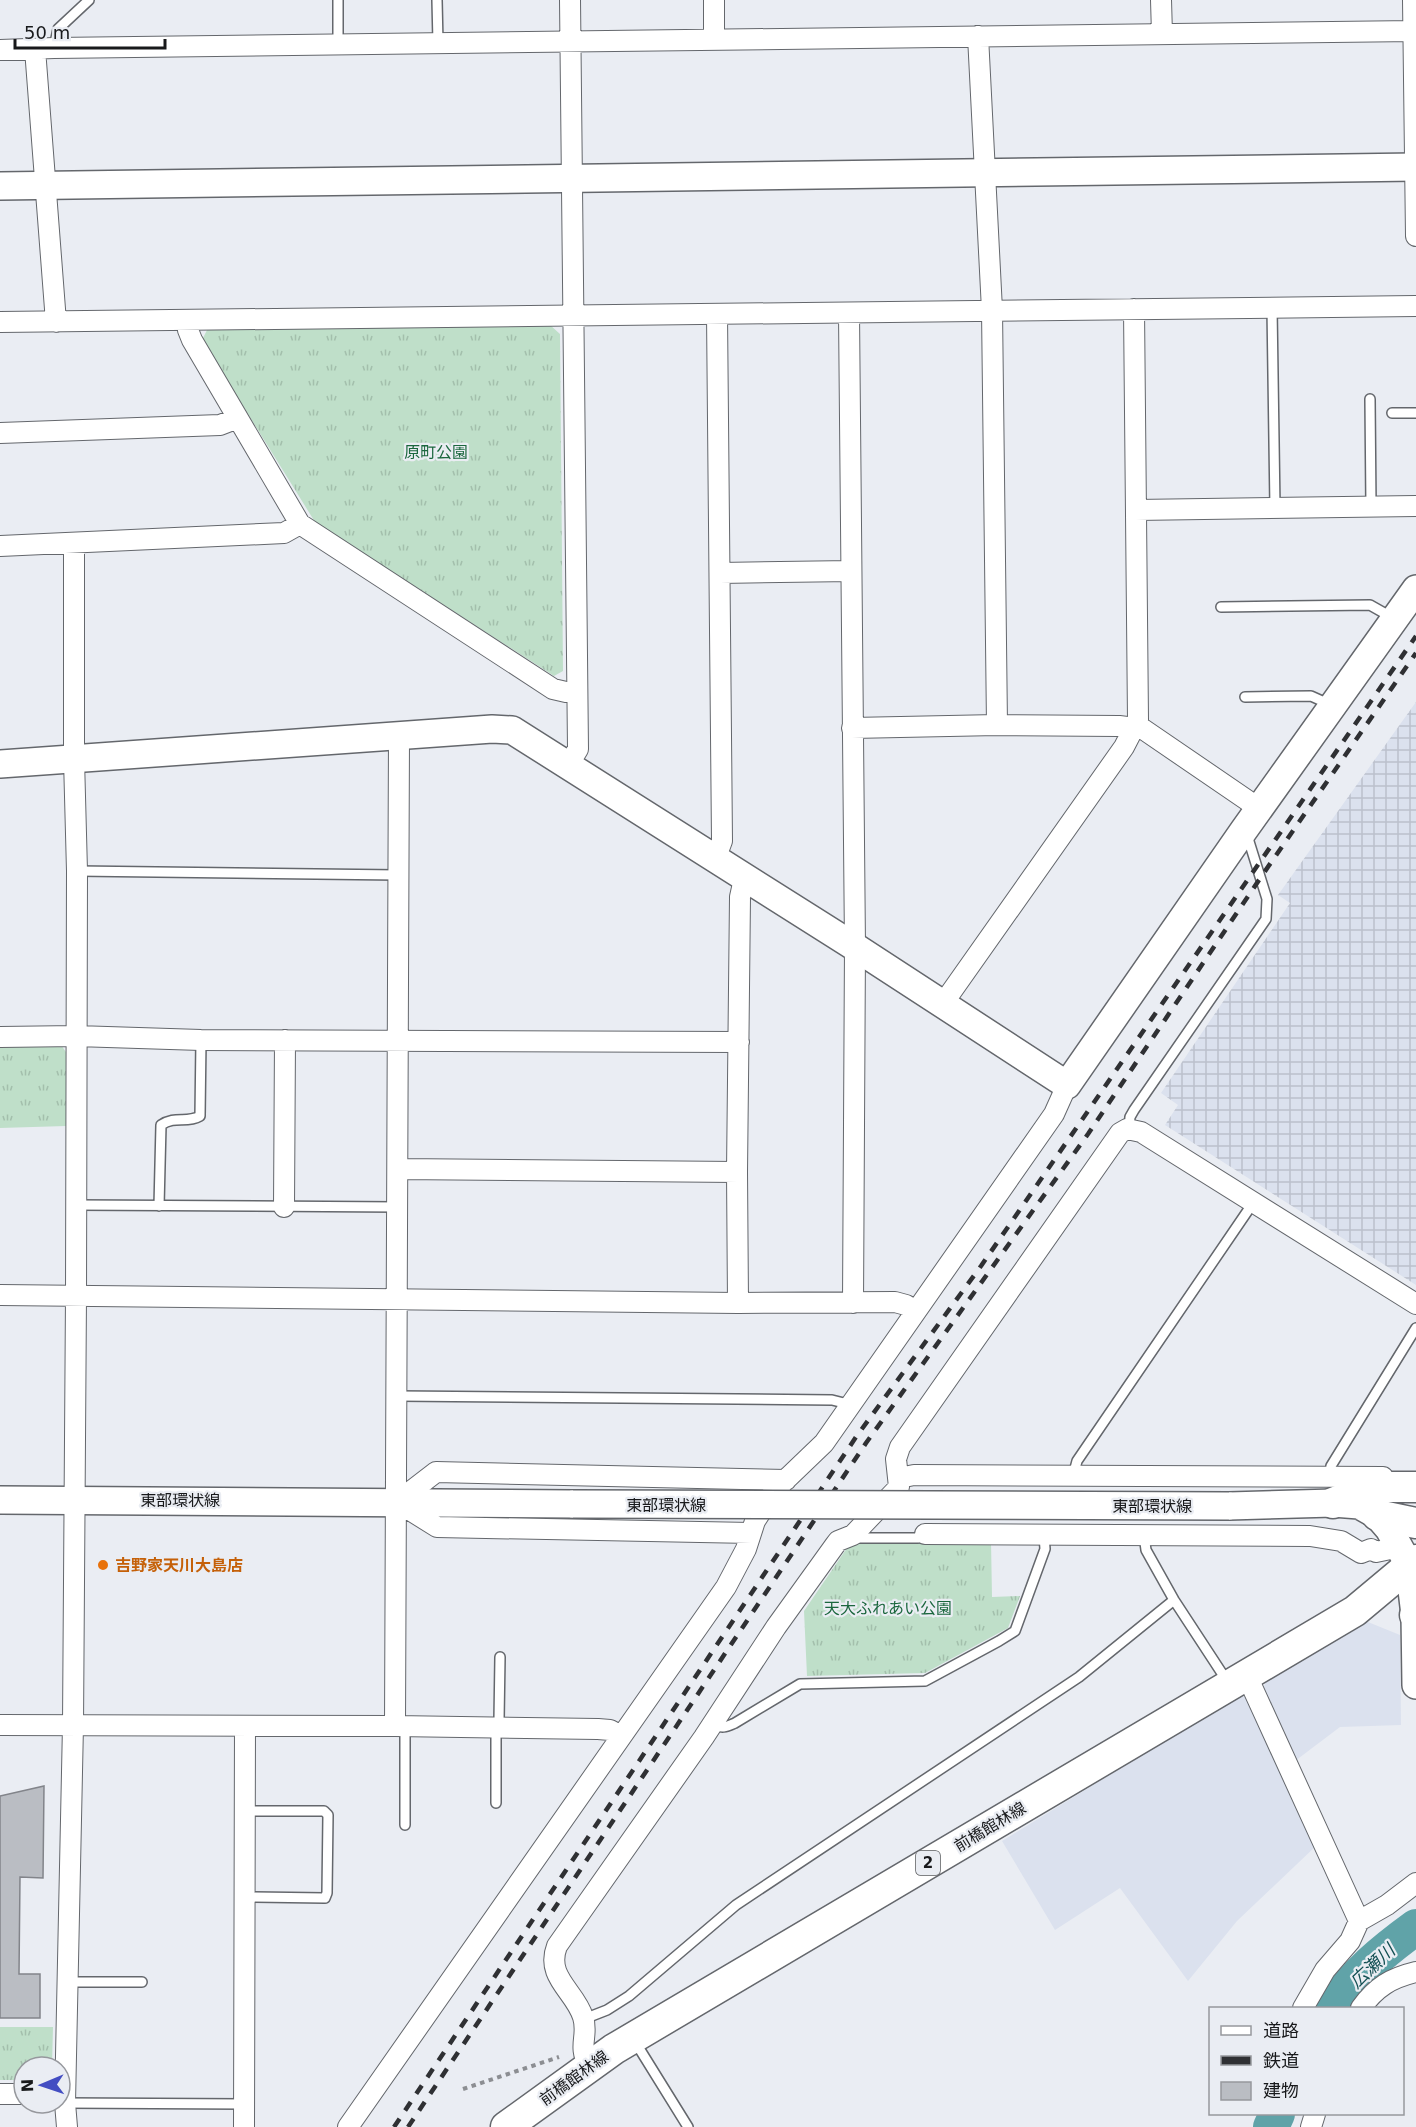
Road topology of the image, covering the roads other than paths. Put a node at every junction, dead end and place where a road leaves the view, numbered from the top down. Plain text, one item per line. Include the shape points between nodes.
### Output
1 (89, 0) edge
2 (338, 0) edge
3 (437, 0) edge
4 (570, 0) edge
5 (714, 0) edge
6 (1161, 0) edge
7 (1413, 0) edge
8 (1414, 31) junction
9 (1162, 34) junction
10 (978, 36) junction
11 (714, 40) junction
12 (571, 42) junction
13 (438, 43) junction
14 (338, 45) junction
15 (54, 48) junction
16 (34, 49) junction
17 (0, 50) edge
18 (1416, 167) edge
19 (986, 174) junction
20 (571, 178) junction
21 (45, 185) junction
22 (0, 186) edge
23 (1416, 236) edge
24 (1416, 306) edge
25 (1272, 308) junction
26 (1134, 309) junction
27 (992, 310) junction
28 (849, 313) junction
29 (717, 314) junction
30 (573, 315) junction
31 (188, 320) junction
32 (0, 322) edge
33 (56, 322) junction
34 (1370, 399) dead end
35 (1392, 413) dead end
36 (1416, 413) edge
37 (238, 418) junction
38 (0, 433) edge
39 (1416, 506) edge
40 (1371, 507) junction
41 (1275, 508) junction
42 (1136, 510) junction
43 (300, 524) junction
44 (74, 543) junction
45 (0, 546) edge
46 (851, 571) junction
47 (720, 573) junction
48 (1416, 589) edge
49 (1221, 607) dead end
50 (1395, 619) junction
51 (577, 691) junction
52 (1245, 697) dead end
53 (1333, 706) junction
54 (997, 725) junction
55 (852, 728) junction
56 (1135, 728) junction
57 (399, 736) junction
58 (74, 759) junction
59 (0, 764) edge
60 (569, 764) junction
61 (1260, 809) junction
62 (1244, 830) junction
63 (713, 856) junction
64 (77, 871) junction
65 (398, 875) junction
66 (749, 880) junction
67 (855, 947) junction
68 (942, 1005) junction
69 (76, 1035) junction
70 (0, 1037) edge
71 (201, 1040) junction
72 (285, 1040) junction
73 (399, 1040) junction
74 (739, 1042) junction
75 (1067, 1085) junction
76 (1129, 1129) junction
77 (399, 1169) junction
78 (736, 1172) junction
79 (1253, 1203) junction
80 (76, 1205) junction
81 (159, 1206) junction
82 (284, 1207) junction
83 (398, 1207) junction
84 (0, 1295) edge
85 (76, 1296) junction
86 (398, 1299) junction
87 (738, 1303) junction
88 (853, 1303) junction
89 (1416, 1305) edge
90 (916, 1311) junction
91 (1416, 1328) edge
92 (398, 1396) junction
93 (849, 1407) junction
94 (1073, 1476) junction
95 (1416, 1477) edge
96 (899, 1478) junction
97 (786, 1480) junction
98 (1416, 1487) edge
99 (1331, 1490) junction
100 (0, 1500) edge
101 (74, 1500) junction
102 (397, 1502) junction
103 (1377, 1515) joint
104 (751, 1533) junction
105 (926, 1534) joint
106 (1044, 1535) junction
107 (1144, 1535) junction
108 (853, 1536) junction
109 (1413, 1575) edge
110 (1174, 1600) junction
111 (500, 1657) dead end
112 (1238, 1681) junction
113 (1416, 1685) edge
114 (712, 1724) junction
115 (0, 1725) edge
116 (73, 1725) junction
117 (245, 1726) junction
118 (400, 1726) junction
119 (498, 1728) junction
120 (621, 1736) junction
121 (496, 1803) dead end
122 (246, 1811) junction
123 (405, 1825) dead end
124 (1416, 1883) edge
125 (244, 1897) junction
126 (1359, 1921) junction
127 (1416, 1972) edge
128 (67, 1982) junction
129 (142, 1982) dead end
130 (1304, 2007) edge
131 (1362, 2007) edge
132 (584, 2019) junction
133 (633, 2038) junction
134 (65, 2055) edge
135 (578, 2061) junction
136 (72, 2097) edge
137 (244, 2104) junction
138 (244, 2127) edge
139 (348, 2127) edge
140 (506, 2127) edge
141 (688, 2127) edge

1 - 15 lane via 58,29
2 - 14 lane
3 - 13 lane
4 - 12 street
5 - 11 street
6 - 9 street
7 - 8 street
8 - 9 street
8 - 18 street
9 - 10 street
10 - 11 street
10 - 19 street
11 - 12 street
12 - 13 street
12 - 20 street
13 - 14 street
14 - 15 street
15 - 16 street
16 - 17 street
16 - 21 street
18 - 19 street
18 - 23 street
19 - 20 street
19 - 27 street
20 - 21 street
20 - 30 street
21 - 22 street
21 - 33 street
24 - 25 street
25 - 26 street
25 - 41 lane
26 - 27 street
26 - 42 street
27 - 28 street
27 - 54 street
28 - 29 street
28 - 46 street
29 - 30 street
29 - 47 street
30 - 31 street
30 - 51 street
31 - 33 street
31 - 37 street via 192,340
32 - 33 street
34 - 40 lane
35 - 36 lane
37 - 38 street via 220,425
37 - 43 street
39 - 40 street
40 - 41 street
41 - 42 street
42 - 56 street via 1139,711
43 - 44 street via 284,533
43 - 51 street via 553,688
44 - 45 street
44 - 58 street
46 - 47 street
46 - 55 street
47 - 63 street via 722,841
48 - 50 street
49 - 50 lane via 1370,605
50 - 53 street
51 - 60 street via 578,749
52 - 53 lane via 1311,696
53 - 61 street
54 - 55 street
54 - 56 street
55 - 67 street
56 - 61 street via 1152,734
56 - 68 street
57 - 58 street
57 - 60 street via 506,728
57 - 65 street
58 - 59 street
58 - 64 street
60 - 63 street
61 - 62 street
62 - 75 street
62 - 76 lane via 1265,891 1266,919 1134,1110
63 - 66 street
64 - 65 lane
64 - 69 street
65 - 73 street
66 - 67 street
66 - 74 street via 740,897
67 - 68 street
67 - 88 street
68 - 75 street
69 - 70 street
69 - 71 street
69 - 80 street
71 - 72 street
71 - 81 lane via 200,1116 160,1125
72 - 73 street
72 - 82 street
73 - 74 street
73 - 77 street
74 - 78 street
75 - 90 street via 1054,1114
76 - 79 street via 1141,1132
76 - 96 street via 1120,1134 900,1448 896,1459
77 - 78 street
77 - 83 street
78 - 87 street
79 - 89 street
79 - 94 lane via 1077,1461
80 - 81 lane
80 - 85 street
81 - 82 lane
82 - 83 lane
83 - 86 street
84 - 85 street
85 - 86 street
85 - 101 street
86 - 87 street
86 - 92 street
87 - 88 street
88 - 90 street via 895,1302
90 - 93 street
91 - 99 lane via 1331,1466
92 - 93 lane via 832,1400
92 - 102 street
93 - 97 street via 816,1452
94 - 96 street
94 - 99 street
95 - 99 street
96 - 108 street via 899,1487
97 - 102 street via 436,1472
97 - 104 street via 775,1490
98 - 99 main road
99 - 102 street, 東部環状線, bridge via 1229,1506
99 - 103 street, 東部環状線
100 - 101 street, 東部環状線
101 - 102 street, 東部環状線
101 - 116 street
102 - 104 street via 437,1527
102 - 118 street
103 - 109 main road
104 - 120 street via 726,1587
105 - 106 street
105 - 108 lane via 918,1538
106 - 107 street
106 - 114 lane via 1045,1548 1015,1631 999,1641 925,1681 800,1684 735,1723 724,1728
107 - 109 street via 1325,1537 1361,1553 1371,1549
107 - 110 lane via 1146,1550
108 - 114 street via 835,1545
109 - 112 main road, 前橋館林線 / 2
109 - 113 street
110 - 112 lane via 1220,1667
110 - 132 lane via 1079,1677 736,1905 629,1996
111 - 119 lane
112 - 126 street
112 - 133 main road, 前橋館林線 / 2
114 - 132 street via 557,1946 553,1960 557,1975
115 - 116 street
116 - 117 street
116 - 128 street
117 - 118 street
117 - 122 street
118 - 119 street
118 - 123 lane
119 - 120 street via 609,1730
119 - 121 lane
120 - 139 street
122 - 125 street
122 - 125 lane via 324,1811 328,1815 327,1893 325,1898
124 - 126 street
125 - 137 street
126 - 130 street via 1350,1941 1325,1970
127 - 131 street via 1395,1977
128 - 129 lane
128 - 134 street
132 - 135 street via 583,2055
133 - 135 main road, 前橋館林線 / 2
133 - 141 lane
135 - 140 main road, 前橋館林線 / 2
136 - 137 lane
137 - 138 street

